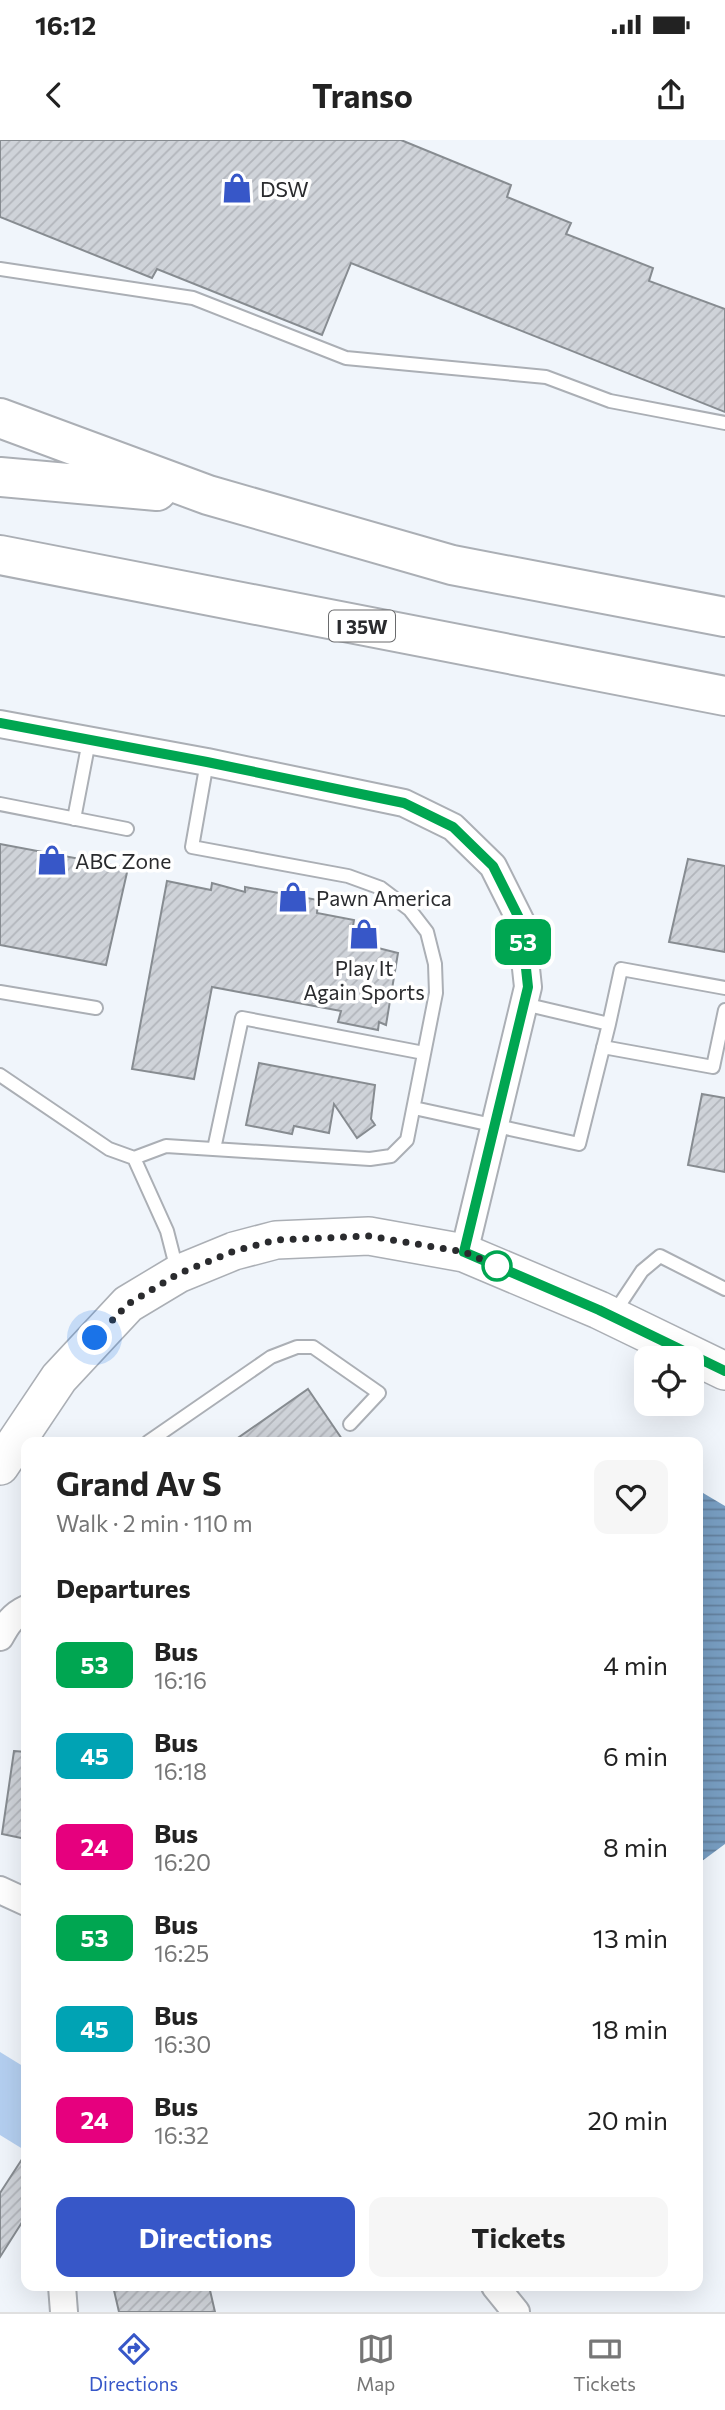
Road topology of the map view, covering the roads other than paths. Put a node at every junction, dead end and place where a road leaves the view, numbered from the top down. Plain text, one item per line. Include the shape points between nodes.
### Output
1 (0, 269) edge
2 (0, 418) edge
3 (725, 423) edge
4 (0, 477) edge
5 (208, 495) junction
6 (0, 555) edge
7 (725, 617) edge
8 (725, 696) edge
9 (0, 723) edge
10 (89, 741) junction
11 (207, 762) junction
12 (0, 804) edge
13 (74, 818) junction
14 (127, 829) dead end
15 (725, 988) edge
16 (0, 992) edge
17 (524, 1004) junction
18 (96, 1008) dead end
19 (725, 1010) edge
20 (609, 1024) junction
21 (603, 1047) junction
22 (424, 1053) junction
23 (0, 1075) edge
24 (414, 1108) junction
25 (494, 1126) junction
26 (214, 1149) junction
27 (134, 1158) junction
28 (464, 1252) junction
29 (178, 1274) junction
30 (725, 1289) edge
31 (612, 1316) junction
32 (725, 1371) edge
33 (350, 1424) dead end
34 (155, 1437) edge
35 (0, 1466) edge
36 (21, 1611) edge
37 (0, 1637) edge
38 (0, 1890) edge
39 (21, 1900) edge
40 (62, 2291) edge
41 (499, 2291) edge
42 (64, 2312) edge
43 (516, 2312) edge

1 - 3 lane via 193,298 346,358 546,377 610,401
2 - 5 highway
4 - 5 highway
5 - 7 highway via 452,565
6 - 8 highway, I 35W
9 - 10 street
10 - 11 street
10 - 13 lane
11 - 17 street via 404,803 453,827 493,866 521,922 528,987
11 - 22 lane via 192,847 348,876 381,888 410,910 427,932 436,993
12 - 13 lane
13 - 14 lane
15 - 20 lane via 621,969
16 - 18 lane
17 - 20 lane
17 - 25 street
19 - 21 lane via 713,1067
20 - 21 lane
21 - 25 lane via 579,1144
22 - 24 lane
22 - 26 lane via 242,1018
23 - 27 lane via 109,1149
24 - 25 lane
24 - 26 lane via 407,1140 391,1156 370,1159
25 - 28 street
26 - 27 lane via 166,1146
27 - 29 lane via 167,1231
28 - 29 street via 369,1236 276,1240
28 - 31 street
29 - 35 street via 128,1304 76,1357
30 - 31 lane via 660,1256 642,1271
31 - 32 street
33 - 34 lane via 379,1392 313,1348 297,1347 271,1357
36 - 37 street
38 - 39 street
40 - 42 street
41 - 43 street

